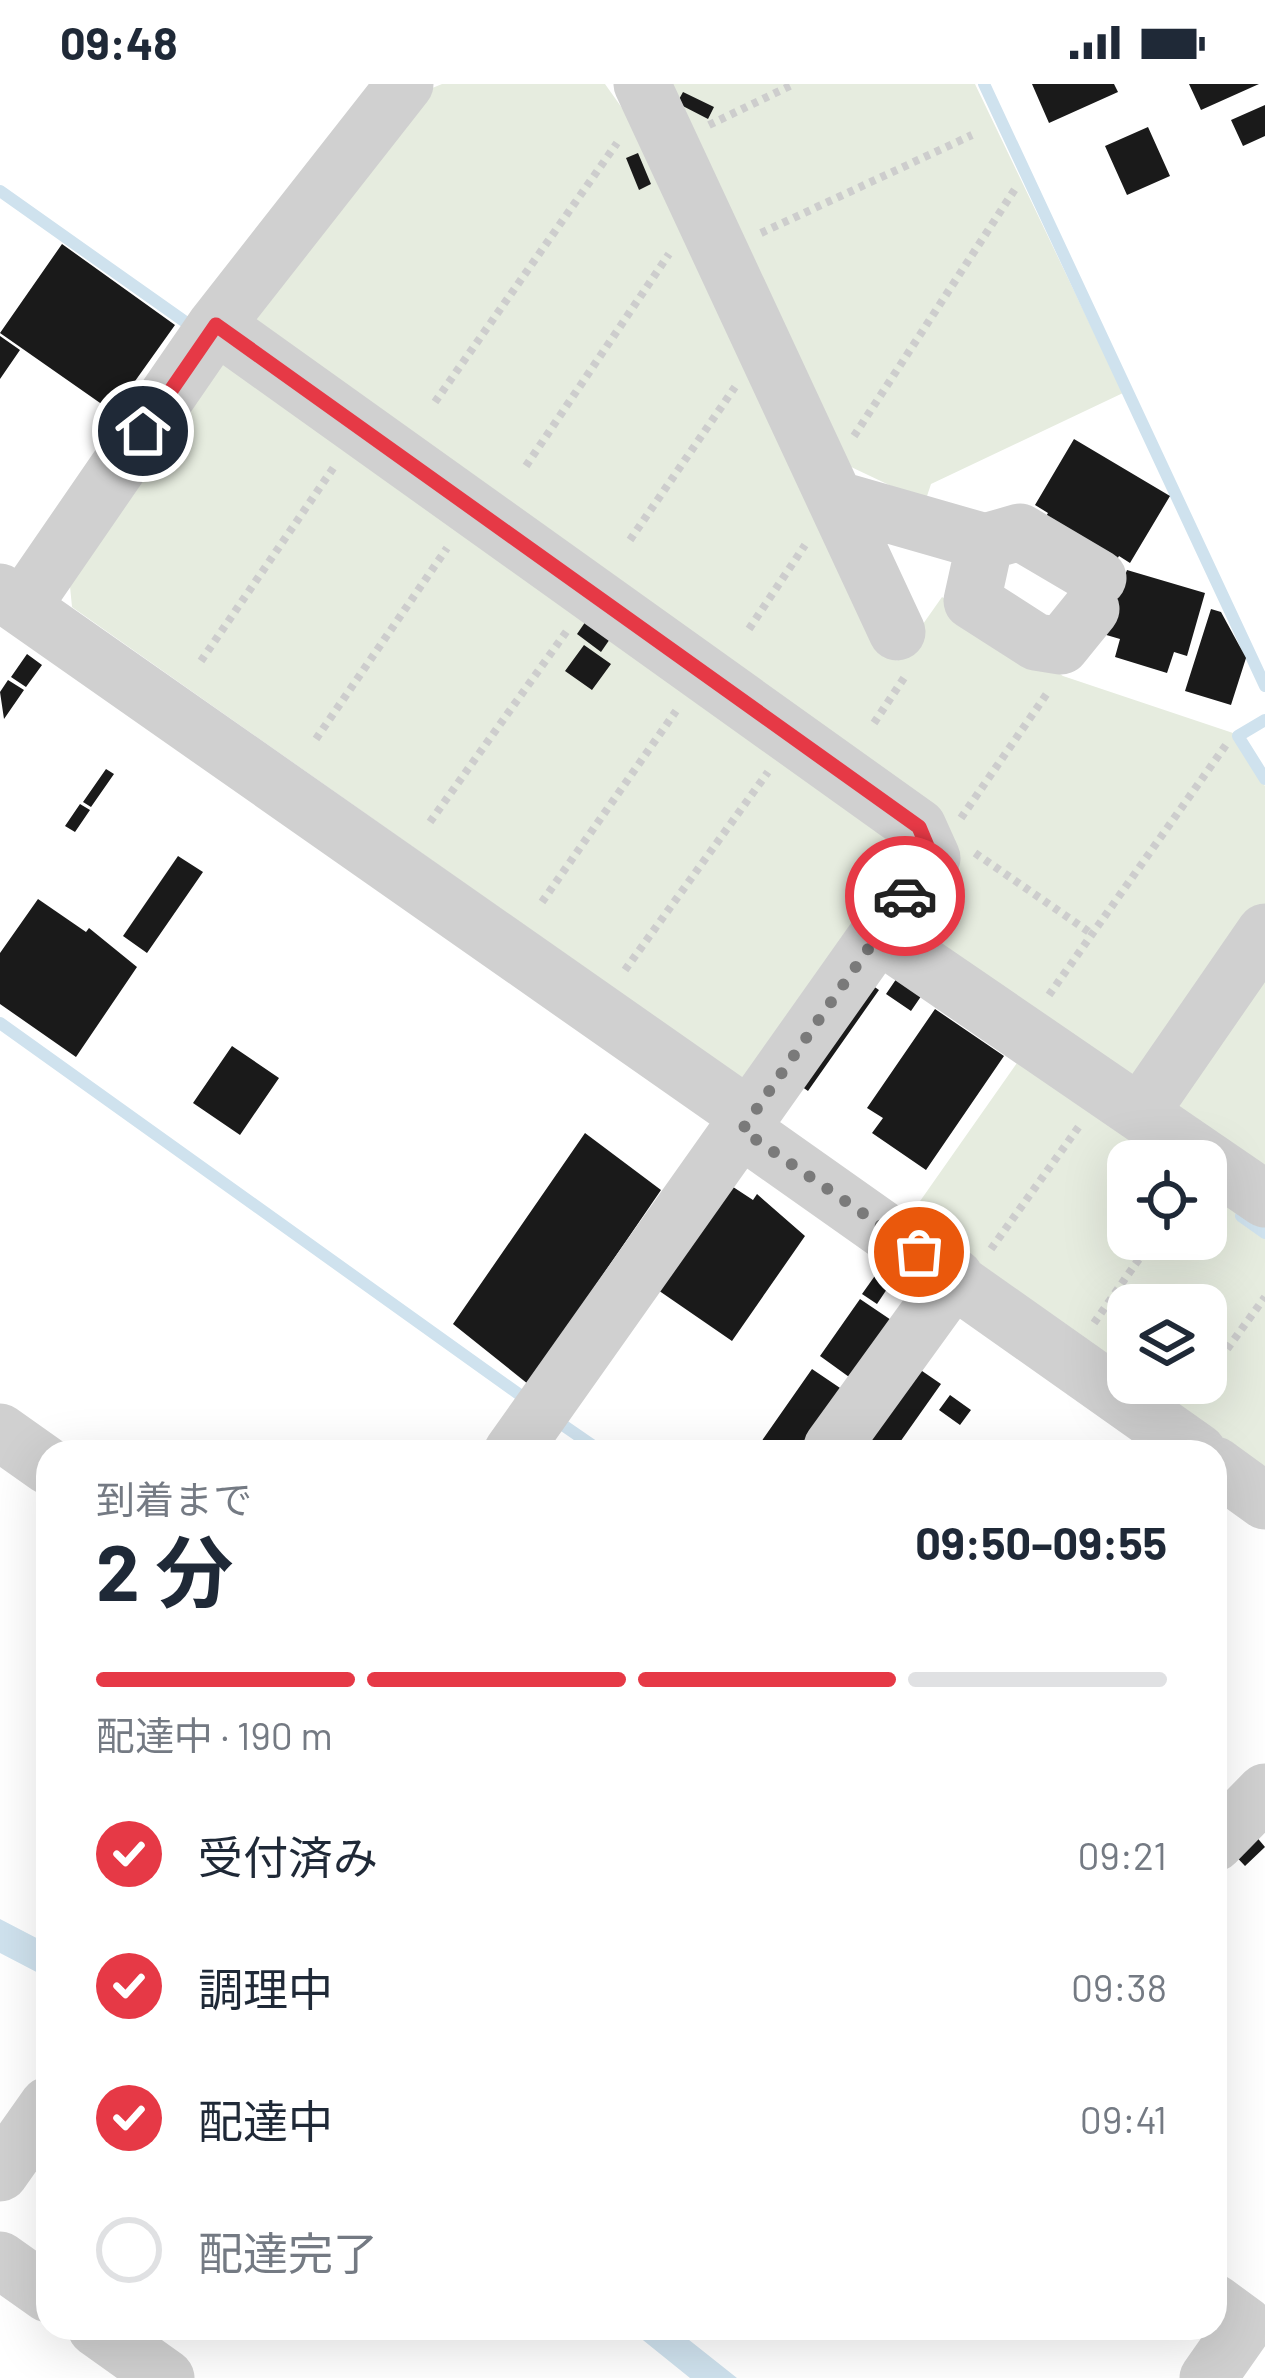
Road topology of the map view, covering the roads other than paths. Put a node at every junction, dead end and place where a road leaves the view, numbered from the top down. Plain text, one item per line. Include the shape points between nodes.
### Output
1 (379, 93) edge
2 (654, 109) edge
3 (216, 325) junction
4 (831, 489) junction
5 (985, 542) junction
6 (11, 600) edge
7 (897, 632) dead end
8 (1265, 932) edge
9 (878, 934) junction
10 (1122, 1101) junction
11 (746, 1124) junction
12 (1265, 1199) edge
13 (960, 1281) junction
14 (0, 1432) edge
15 (521, 1440) edge
16 (837, 1440) edge
17 (1181, 1440) edge
18 (36, 1458) edge
19 (1227, 1474) edge
20 (1265, 1501) edge
21 (1265, 1792) edge
22 (1227, 1832) edge
23 (36, 2122) edge
24 (0, 2173) edge
25 (0, 2260) edge
26 (36, 2286) edge
27 (1227, 2312) edge
28 (113, 2340) edge
29 (166, 2378) edge
30 (1208, 2378) edge

1 - 3 street
2 - 4 street
3 - 6 street
3 - 9 street via 936,836 932,858
4 - 5 street
4 - 7 street
5 - 5 street via 972,601 1036,642 1061,646 1095,593 1019,532
6 - 11 street
8 - 10 street
9 - 10 street
9 - 11 street
10 - 12 street
11 - 13 street
11 - 15 street
13 - 16 street
13 - 17 street
14 - 18 street
19 - 20 street
21 - 22 street
23 - 24 street
25 - 26 street
27 - 30 street via 1245,2325
28 - 29 street

